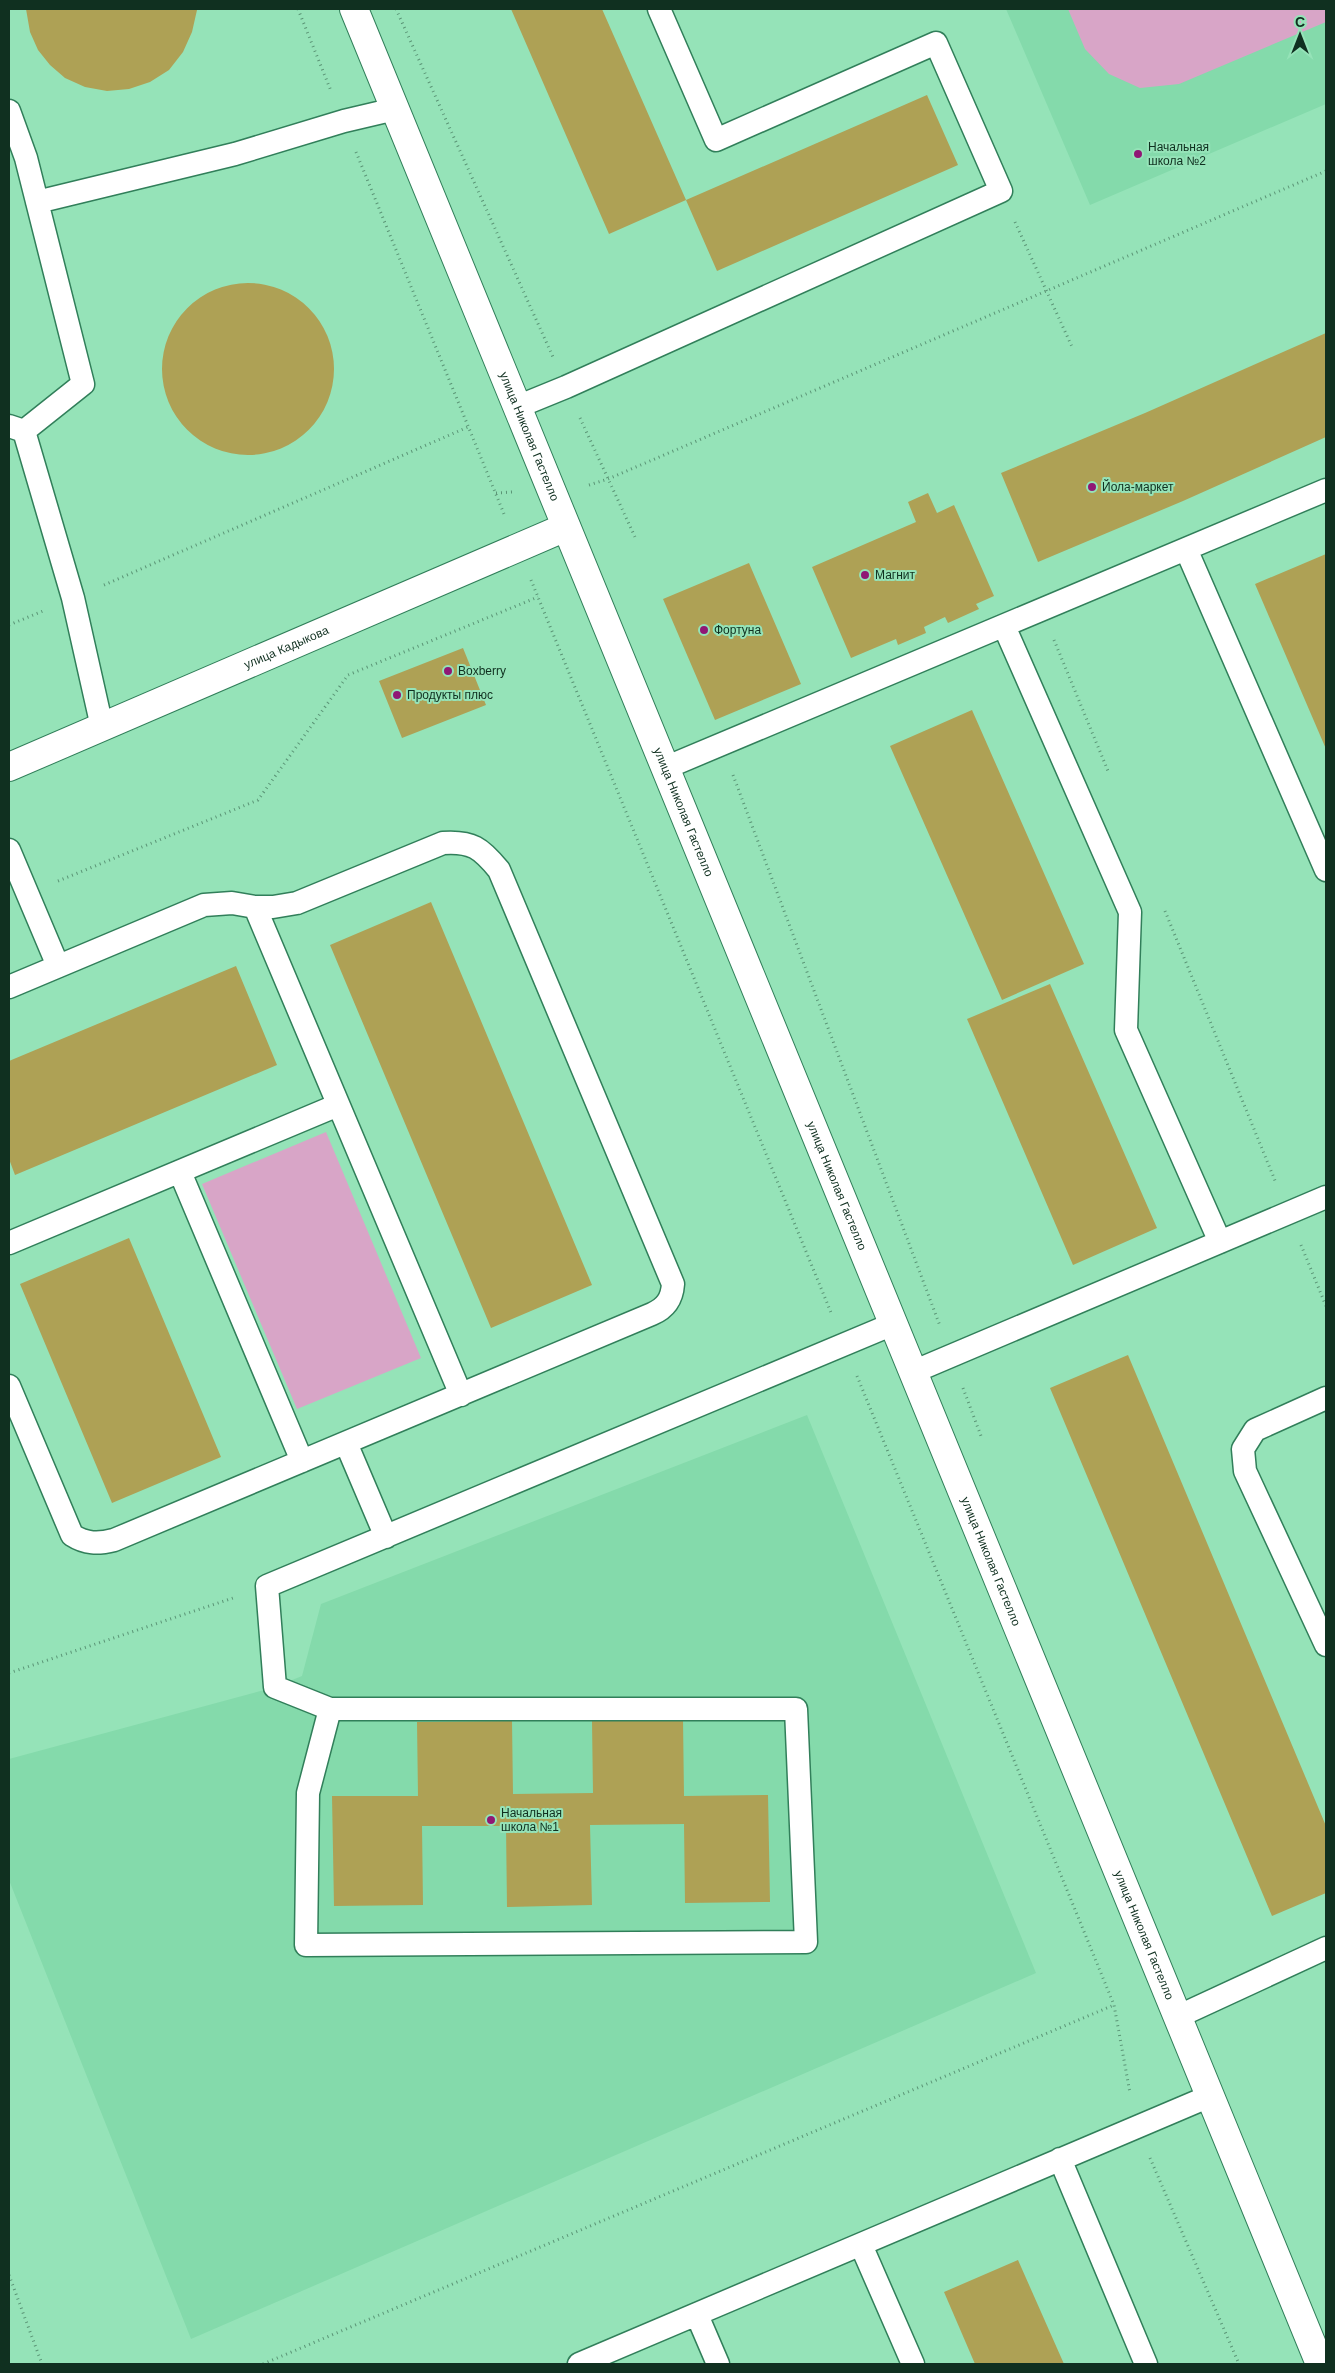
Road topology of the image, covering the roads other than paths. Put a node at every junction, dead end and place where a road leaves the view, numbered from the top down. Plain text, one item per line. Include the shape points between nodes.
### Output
1 (354, 9) edge
2 (659, 9) edge
3 (394, 109) junction
4 (10, 120) edge
5 (37, 202) junction
6 (517, 407) junction
7 (17, 428) edge
8 (1326, 490) edge
9 (566, 527) junction
10 (1186, 549) junction
11 (1004, 626) junction
12 (102, 727) junction
13 (9, 767) edge
14 (665, 768) junction
15 (9, 850) edge
16 (1326, 870) edge
17 (255, 907) junction
18 (58, 966) junction
19 (9, 987) edge
20 (338, 1105) junction
21 (180, 1172) junction
22 (1326, 1197) edge
23 (1220, 1242) junction
24 (9, 1243) edge
25 (893, 1324) junction
26 (913, 1372) junction
27 (9, 1386) edge
28 (461, 1395) junction
29 (1326, 1398) edge
30 (346, 1443) junction
31 (302, 1461) junction
32 (386, 1537) junction
33 (1326, 1645) edge
34 (330, 1709) junction
35 (1326, 1948) edge
36 (1177, 2016) junction
37 (1210, 2096) junction
38 (1060, 2159) junction
39 (861, 2244) junction
40 (697, 2315) junction
41 (580, 2364) edge
42 (718, 2364) edge
43 (913, 2364) edge
44 (1146, 2364) edge
45 (1320, 2364) edge

1 - 3 street, улица Николая Гастелло
2 - 6 lane via 716,140 936,43 1001,191
3 - 5 lane via 236,154
3 - 6 street, улица Николая Гастелло
4 - 5 lane via 26,158
5 - 7 lane via 84,384
6 - 9 street, улица Николая Гастелло
7 - 12 lane via 73,598
8 - 10 lane
9 - 12 street, улица Кадыкова
9 - 14 street, улица Николая Гастелло
10 - 11 lane
10 - 16 lane
11 - 14 lane
11 - 23 lane via 1130,912 1126,1030
12 - 13 street, улица Кадыкова
14 - 25 street, улица Николая Гастелло
15 - 18 lane
17 - 18 lane via 232,903 204,905
17 - 20 lane
17 - 28 lane via 297,903 443,843 459,842 484,851 499,870 673,1284 669,1300 661,1310
18 - 19 lane
20 - 21 lane
20 - 28 lane
21 - 24 lane
21 - 31 lane
22 - 23 lane
23 - 26 lane
25 - 26 street, улица Николая Гастелло
25 - 32 lane
26 - 36 street, улица Николая Гастелло
27 - 31 lane via 72,1535 91,1543 114,1540
28 - 30 lane
29 - 33 lane via 1255,1430 1243,1449 1244,1471
30 - 31 lane
30 - 32 lane
32 - 34 lane via 267,1586 274,1687
34 - 34 lane via 796,1709 806,1942 306,1945 308,1793
35 - 36 lane
36 - 37 street, улица Николая Гастелло
37 - 38 lane
37 - 45 street, улица Николая Гастелло
38 - 39 lane
38 - 44 lane
39 - 40 lane
39 - 43 lane
40 - 41 lane
40 - 42 lane

